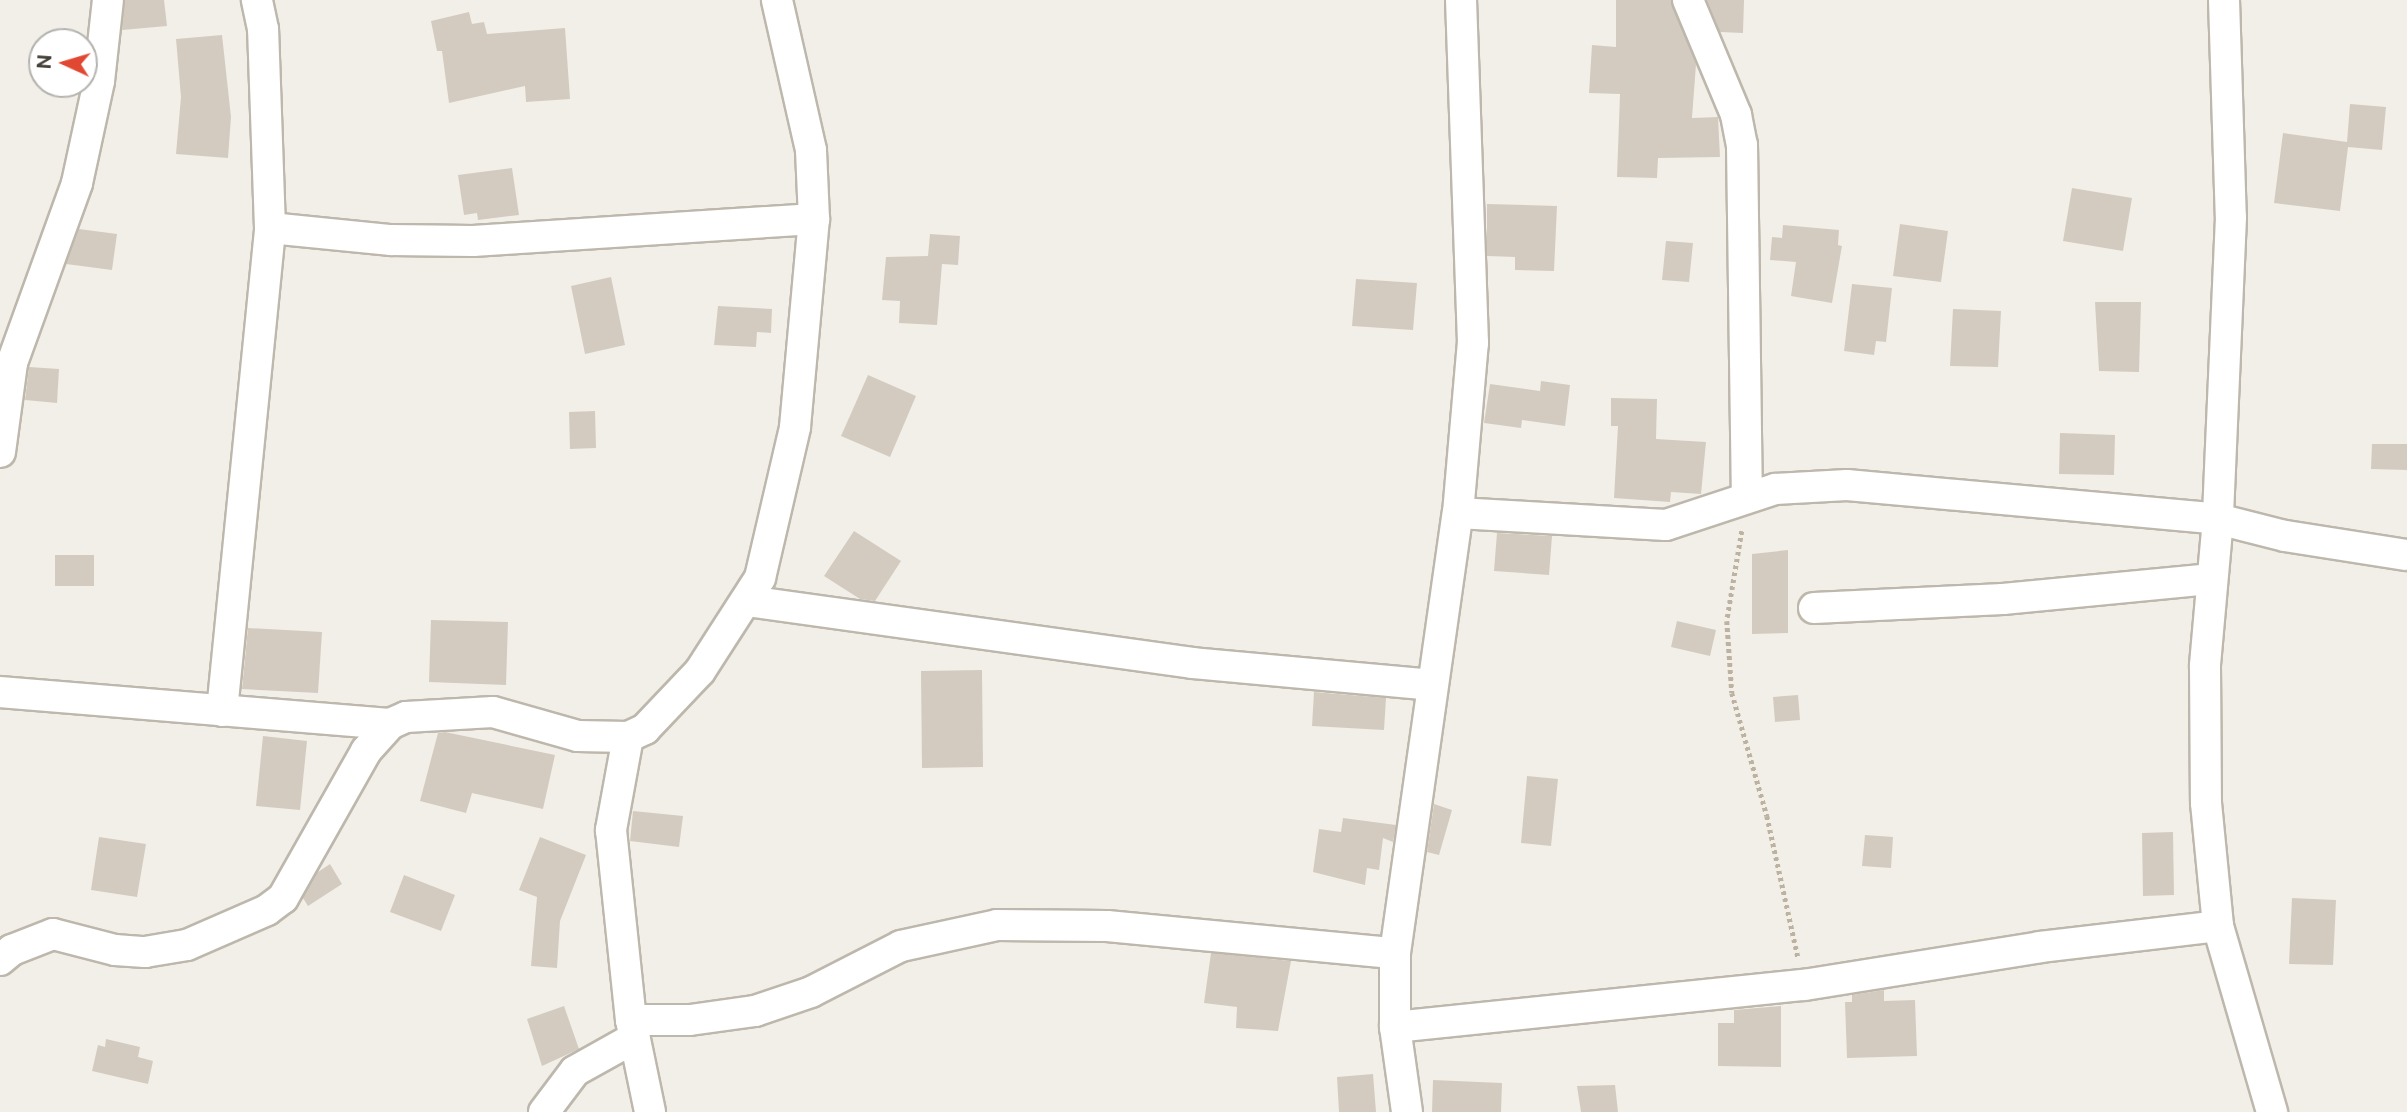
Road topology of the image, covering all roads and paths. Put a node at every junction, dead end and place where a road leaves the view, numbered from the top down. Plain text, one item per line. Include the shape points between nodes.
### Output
1 (108, 0) edge
2 (257, 0) edge
3 (777, 0) edge
4 (1461, 0) edge
5 (1688, 0) edge
6 (2224, 0) edge
7 (814, 219) junction
8 (270, 228) junction
9 (6, 362) edge
10 (0, 452) edge
11 (1747, 496) junction
12 (1458, 513) junction
13 (2218, 519) junction
14 (2407, 555) edge
15 (2211, 579) junction
16 (747, 601) junction
17 (1814, 608) dead end
18 (1432, 685) junction
19 (0, 692) edge
20 (222, 711) junction
21 (390, 724) junction
22 (628, 737) junction
23 (2218, 926) junction
24 (4, 953) edge
25 (1395, 953) junction
26 (1804, 985) junction
27 (1395, 1027) junction
28 (633, 1029) junction
29 (544, 1112) edge
30 (650, 1112) edge
31 (1407, 1112) edge
32 (2272, 1112) edge

1 - 9 street via 99,81 77,183
2 - 8 street
3 - 7 street via 811,149
4 - 12 street via 1472,343
5 - 11 street via 1737,115 1742,145
6 - 13 street via 2231,217
7 - 8 street via 473,241 391,240
7 - 16 street via 795,427 773,534 760,578
8 - 20 street
9 - 10 street
11 - 12 street via 1666,525
11 - 13 street via 1775,489 1847,485
11 - 26 path via 1727,621 1732,694 1768,816
12 - 18 street
13 - 14 street via 2286,536
13 - 15 street
15 - 17 street via 2003,598
15 - 23 street via 2205,666 2206,803
16 - 18 street via 1192,663
16 - 22 street via 713,653 666,710
18 - 25 street
19 - 20 street
20 - 21 street
21 - 22 street via 437,713 493,712 578,736
21 - 24 street via 366,751 283,898 267,910 187,945 145,952 115,950 53,934
22 - 28 street via 611,830
23 - 26 street via 2040,947
23 - 32 street
25 - 27 street
25 - 28 street via 1107,926 997,925 901,946 811,992 755,1011
26 - 27 street
27 - 31 street
28 - 29 street via 575,1071
28 - 30 street

